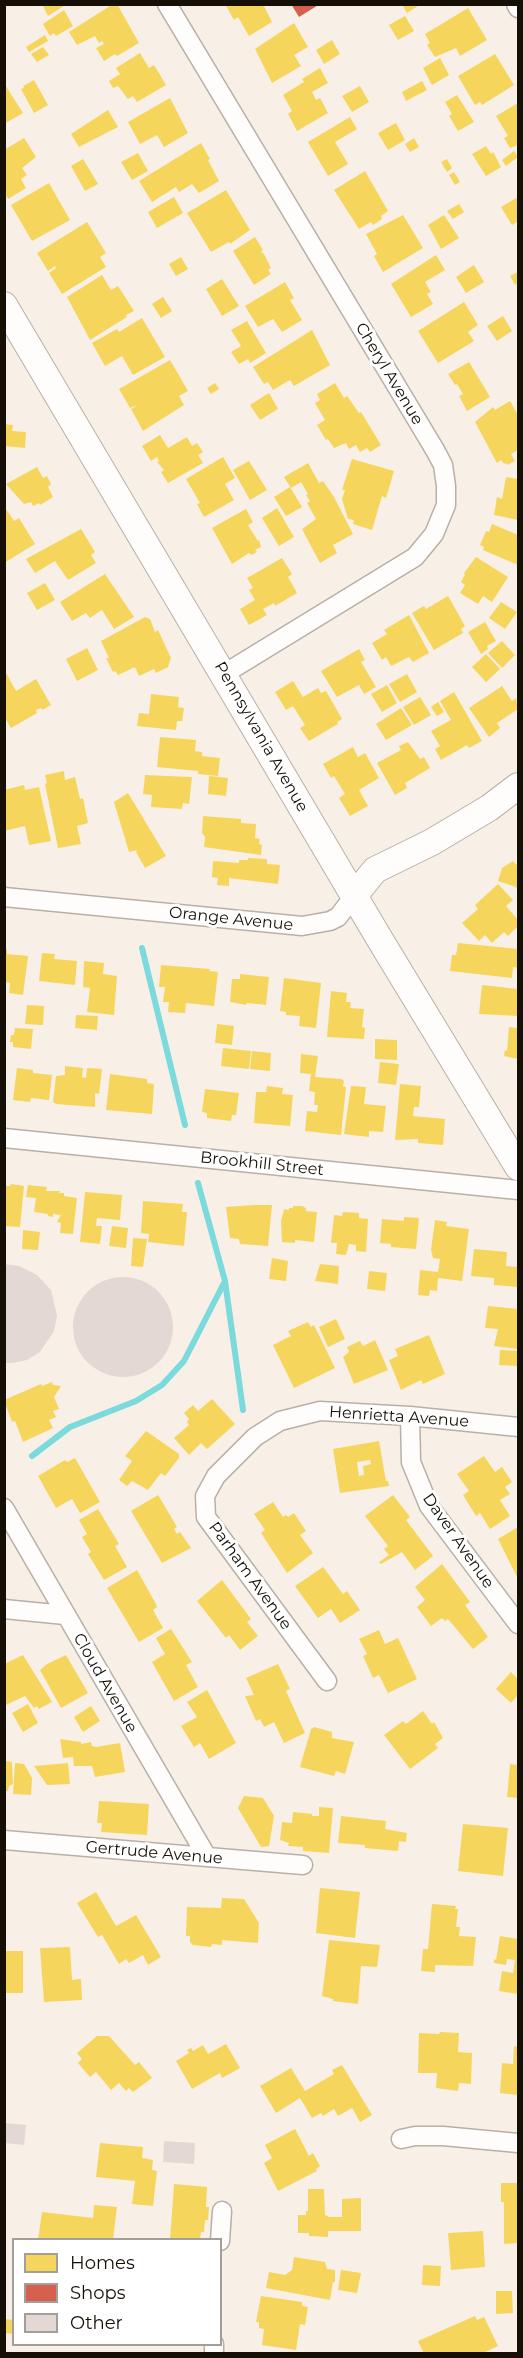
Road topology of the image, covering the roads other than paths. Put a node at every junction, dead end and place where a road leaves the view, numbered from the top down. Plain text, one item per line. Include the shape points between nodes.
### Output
1 (167, 4) edge
2 (4, 305) edge
3 (224, 674) junction
4 (519, 786) edge
5 (354, 896) junction
6 (4, 897) edge
7 (4, 1138) edge
8 (519, 1167) edge
9 (519, 1190) edge
10 (411, 1416) junction
11 (280, 1421) joint
12 (519, 1427) edge
13 (4, 1508) edge
14 (4, 1609) edge
15 (65, 1615) junction
16 (519, 1624) edge
17 (327, 1681) dead end
18 (4, 1840) edge
19 (207, 1857) junction
20 (303, 1865) dead end
21 (401, 2139) dead end
22 (519, 2143) edge
23 (222, 2211) dead end
24 (220, 2238) edge

1 - 3 street, Cheryl Avenue via 435,450 443,465 446,486 446,505 434,534 415,556
2 - 3 main road, Pennsylvania Avenue
3 - 5 main road, Pennsylvania Avenue
4 - 5 main road, Orange Avenue via 432,842 375,870
5 - 6 street, Orange Avenue via 339,917 302,926
5 - 8 main road, Pennsylvania Avenue
7 - 9 street, Brookhill Street
10 - 11 street, Henrietta Avenue via 320,1411
10 - 12 street, Henrietta Avenue
10 - 16 street, Daver Avenue via 411,1462 429,1506
11 - 17 street, Parham Avenue via 255,1437 216,1476 205,1496 206,1517
13 - 15 street, Cloud Avenue
14 - 15 street
15 - 19 street, Cloud Avenue
18 - 19 street, Gertrude Avenue
19 - 20 street, Gertrude Avenue
21 - 22 street via 443,2136
23 - 24 street

